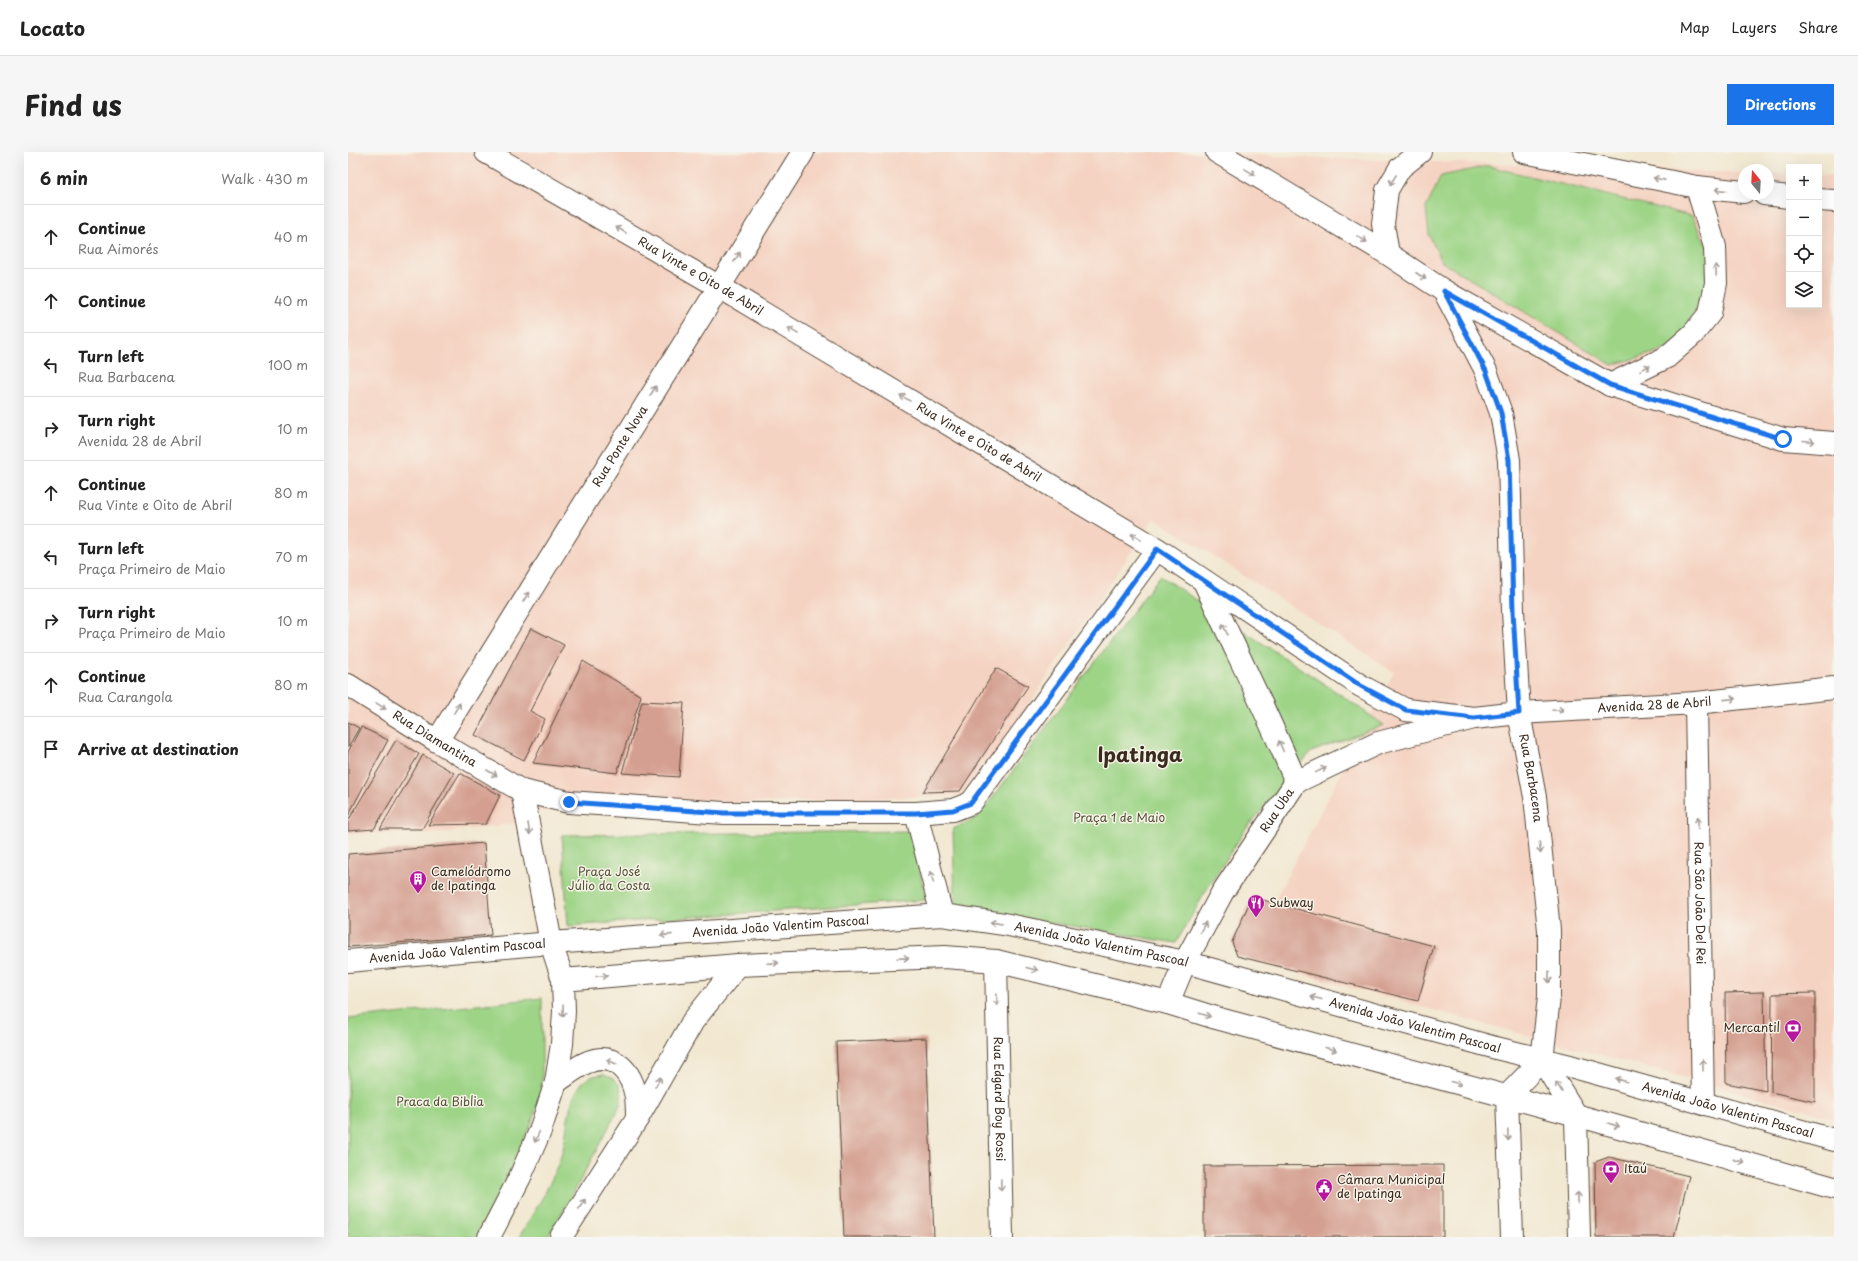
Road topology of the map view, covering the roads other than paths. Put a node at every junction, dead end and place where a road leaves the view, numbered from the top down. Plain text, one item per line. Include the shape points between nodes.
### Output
1 (486, 152) edge
2 (803, 152) edge
3 (1217, 152) edge
4 (1420, 152) edge
5 (1524, 152) edge
6 (1698, 187) junction
7 (1738, 191) edge
8 (1774, 195) edge
9 (1786, 197) edge
10 (1822, 200) edge
11 (1834, 201) edge
12 (1388, 254) junction
13 (718, 286) junction
14 (1444, 291) junction
15 (1610, 385) junction
16 (1834, 443) edge
17 (1157, 549) junction
18 (1204, 580) junction
19 (348, 685) edge
20 (1834, 688) edge
21 (1696, 703) junction
22 (1519, 713) junction
23 (1474, 718) junction
24 (437, 741) junction
25 (1296, 782) junction
26 (522, 791) junction
27 (916, 813) junction
28 (942, 915) junction
29 (550, 943) junction
30 (996, 960) junction
31 (348, 961) edge
32 (1185, 962) junction
33 (738, 965) junction
34 (563, 980) junction
35 (1168, 1003) junction
36 (1542, 1060) junction
37 (556, 1082) junction
38 (1507, 1096) junction
39 (1703, 1104) junction
40 (1576, 1115) junction
41 (636, 1119) junction
42 (1834, 1140) edge
43 (1834, 1188) edge
44 (489, 1237) edge
45 (561, 1237) edge
46 (1002, 1237) edge
47 (1512, 1237) edge
48 (1579, 1237) edge

13 -> 1 street, Rua Vinte e Oito de Abril
13 -> 2 street, Rua Ponte Nova
3 -> 12 street
4 -> 12 street via 1400,168 1387,190 1383,224
6 -> 5 street
7 -> 6 street
15 -> 6 street via 1667,357 1693,334 1710,313 1716,283 1715,247
8 - 9 street
10 - 11 street
12 -> 14 street
17 -> 13 street, Rua Vinte e Oito de Abril
24 -> 13 street, Rua Ponte Nova
14 - 15 street
14 - 22 street, Rua Barbacena via 1486,371 1501,413 1509,460
15 -> 16 street via 1783,439
17 - 18 street, Rua Vinte e Oito de Abril
17 - 27 street, Rua Diamantina via 971,803 953,810
18 - 23 street, Rua Vinte e Oito de Abril via 1361,686 1406,710
25 -> 18 street
19 -> 24 street, Rua Diamantina
21 -> 20 street, Avenida 28 de Abril
22 -> 21 street, Avenida 28 de Abril
39 -> 21 street, Rua São João Del Rei
22 - 23 street, Avenida 28 de Abril
22 -> 36 street, Rua Barbacena via 1535,797 1549,930 1549,997
25 -> 23 street, Rua Uba via 1378,743
24 -> 26 street, Rua Diamantina
32 -> 25 street, Rua Uba via 1222,893
26 - 27 street, Rua Diamantina via 569,802 724,813
26 -> 29 street
28 -> 27 street
28 -> 29 street, Avenida João Valentim Pascoal
32 -> 28 street, Avenida João Valentim Pascoal via 1004,924
29 - 31 street, Avenida João Valentim Pascoal
29 - 34 street
33 -> 30 street via 945,957
30 -> 35 street
30 -> 46 street, Rua Edgard Boy Rossi
32 - 35 street, Rua Uba
36 -> 32 street, Avenida João Valentim Pascoal
34 -> 33 street
41 -> 33 street via 693,1021
34 -> 37 street via 564,1011
35 -> 38 street
36 - 38 street
39 -> 36 street, Avenida João Valentim Pascoal
40 -> 36 street
41 -> 37 street via 636,1098 632,1082 622,1066 606,1059 587,1062
37 -> 44 street via 540,1130
38 - 40 street
38 -> 47 street
39 - 42 street, Avenida João Valentim Pascoal
40 -> 43 street
48 -> 40 street
45 -> 41 street

